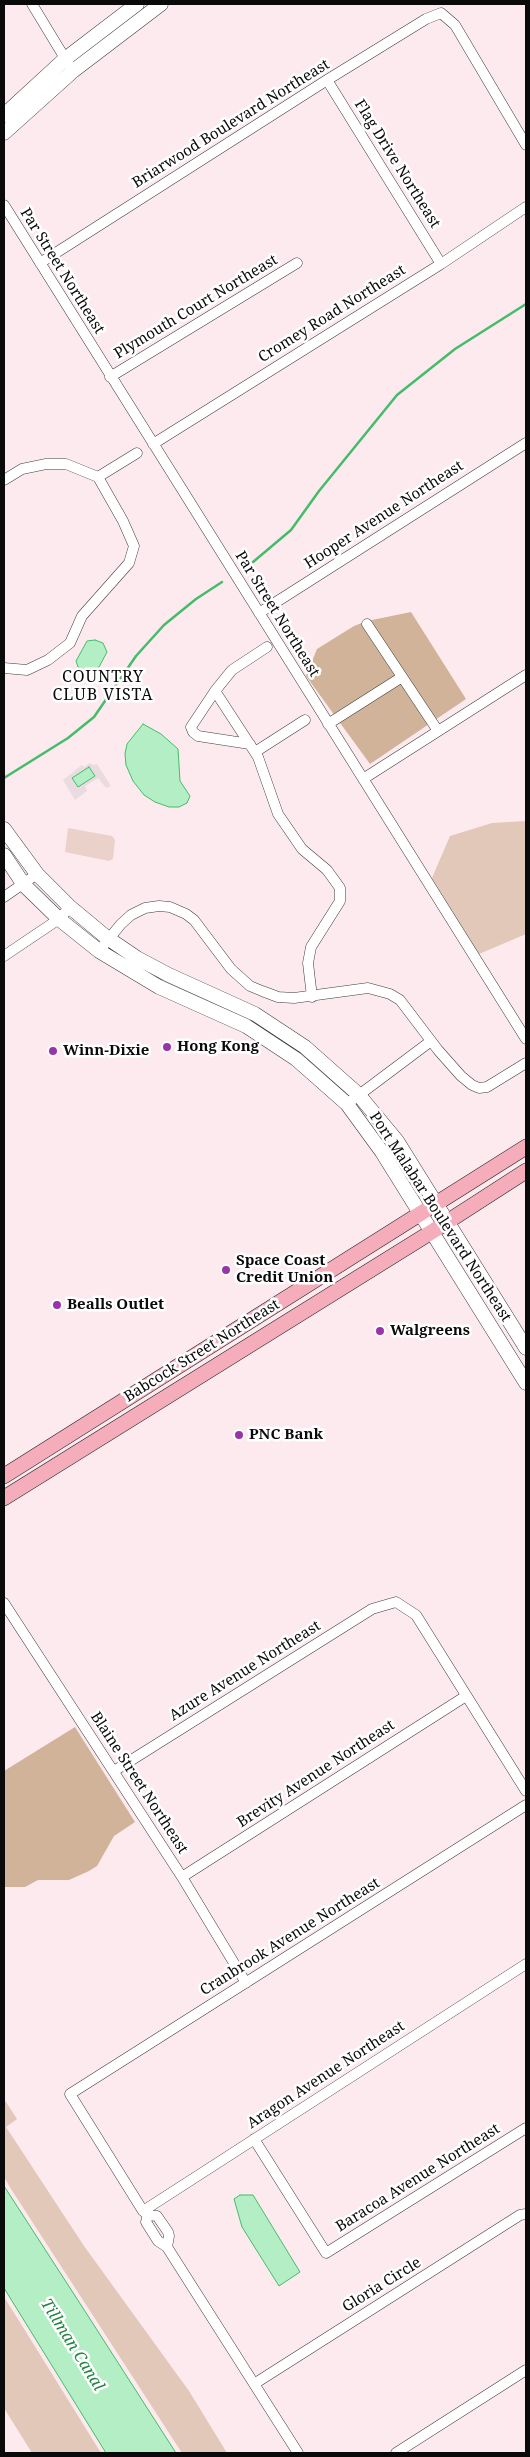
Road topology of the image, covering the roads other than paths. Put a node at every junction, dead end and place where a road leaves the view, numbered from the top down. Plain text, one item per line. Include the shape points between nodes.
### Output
1 (32, 4) edge
2 (137, 4) edge
3 (161, 4) edge
4 (69, 65) junction
5 (327, 80) junction
6 (4, 115) edge
7 (4, 133) edge
8 (526, 145) edge
9 (4, 205) edge
10 (526, 208) edge
11 (40, 263) junction
12 (297, 263) dead end
13 (441, 264) junction
14 (110, 377) junction
15 (526, 443) edge
16 (152, 444) junction
17 (137, 453) dead end
18 (98, 477) junction
19 (4, 480) edge
20 (259, 613) junction
21 (366, 624) dead end
22 (267, 647) dead end
23 (4, 668) edge
24 (526, 675) edge
25 (402, 677) junction
26 (215, 691) junction
27 (305, 720) dead end
28 (328, 724) junction
29 (438, 731) junction
30 (252, 748) junction
31 (363, 779) junction
32 (4, 829) edge
33 (4, 855) edge
34 (37, 874) junction
35 (24, 885) junction
36 (4, 897) edge
37 (70, 907) junction
38 (59, 919) junction
39 (108, 939) junction
40 (99, 951) junction
41 (4, 956) edge
42 (312, 997) junction
43 (526, 1039) edge
44 (431, 1041) junction
45 (526, 1063) edge
46 (358, 1094) junction
47 (347, 1104) junction
48 (526, 1147) edge
49 (526, 1170) edge
50 (437, 1204) junction
51 (421, 1214) junction
52 (448, 1222) junction
53 (433, 1231) junction
54 (526, 1348) edge
55 (526, 1383) edge
56 (4, 1476) edge
57 (4, 1498) edge
58 (4, 1603) edge
59 (466, 1696) junction
60 (114, 1771) junction
61 (526, 1791) edge
62 (526, 1805) edge
63 (182, 1877) junction
64 (526, 1964) edge
65 (246, 1983) junction
66 (526, 2128) edge
67 (254, 2139) junction
68 (145, 2213) junction
69 (526, 2214) edge
70 (526, 2370) edge
71 (254, 2384) junction
72 (298, 2453) edge
73 (396, 2453) edge

1 - 4 street
2 - 4 street
3 - 4 street
4 - 6 street
4 - 7 street
5 - 8 street, Briarwood Boulevard Northeast via 441,13 455,25
5 - 11 street, Briarwood Boulevard Northeast
5 - 13 street, Flag Drive Northeast
9 - 11 street, Par Street Northeast
10 - 13 street, Cromey Road Northeast
11 - 14 street, Par Street Northeast
12 - 14 street, Plymouth Court Northeast
13 - 16 street, Cromey Road Northeast
14 - 16 street, Par Street Northeast
15 - 20 street, Hooper Avenue Northeast
16 - 20 street, Par Street Northeast
17 - 18 street
18 - 19 street via 66,464 46,464 22,469
18 - 23 street via 134,546 129,563 82,616 70,642 48,660 27,670
20 - 28 street, Par Street Northeast
21 - 25 street
22 - 26 street via 232,670
24 - 29 street
25 - 28 street
25 - 29 street
26 - 30 street
26 - 30 street via 194,719 193,732 198,736
27 - 30 street
28 - 31 street, Par Street Northeast
29 - 31 street
30 - 42 street via 278,814 302,849 336,880 341,892 340,900 311,947 308,963
31 - 43 street, Par Street Northeast
32 - 34 street, Port Malabar Boulevard Northeast
33 - 35 street, Port Malabar Boulevard Northeast
34 - 35 street
34 - 37 street, Port Malabar Boulevard Northeast
35 - 36 street
35 - 38 street, Port Malabar Boulevard Northeast
37 - 38 street
37 - 39 street, Port Malabar Boulevard Northeast
38 - 40 street, Port Malabar Boulevard Northeast
38 - 41 street
39 - 40 street
39 - 42 street via 132,914 145,908 170,907 194,920 231,968 250,986 278,997
39 - 46 street, Port Malabar Boulevard Northeast via 169,975 255,1014 306,1047
40 - 47 street, Port Malabar Boulevard Northeast via 159,987 246,1026 296,1059
42 - 44 street via 368,988 390,994 400,1000
44 - 45 street via 465,1081 479,1088 487,1088
44 - 46 street
46 - 47 street
46 - 50 street, Port Malabar Boulevard Northeast via 397,1141
47 - 51 street, Port Malabar Boulevard Northeast
48 - 50 main road, Babcock Street Northeast
49 - 52 main road, Babcock Street Northeast
50 - 51 main road, Babcock Street Northeast
50 - 52 street, Port Malabar Boulevard Northeast
51 - 53 street, Port Malabar Boulevard Northeast
51 - 56 main road, Babcock Street Northeast
52 - 53 main road, Babcock Street Northeast
52 - 54 street, Port Malabar Boulevard Northeast
53 - 55 street, Port Malabar Boulevard Northeast
53 - 57 main road, Babcock Street Northeast
58 - 60 street, Blaine Street Northeast
59 - 60 street, Azure Avenue Northeast via 416,1615 396,1602 372,1609
59 - 61 street
59 - 63 street, Brevity Avenue Northeast
60 - 63 street, Blaine Street Northeast
62 - 65 street, Cranbrook Avenue Northeast
63 - 65 street, Blaine Street Northeast
64 - 67 street, Aragon Avenue Northeast
65 - 68 street, Cranbrook Avenue Northeast via 70,2094
66 - 67 street, Baracoa Avenue Northeast via 326,2253
67 - 68 street, Aragon Avenue Northeast
68 - 71 street via 157,2216 168,2232 168,2247
69 - 71 street, Gloria Circle
70 - 73 street
71 - 72 street

